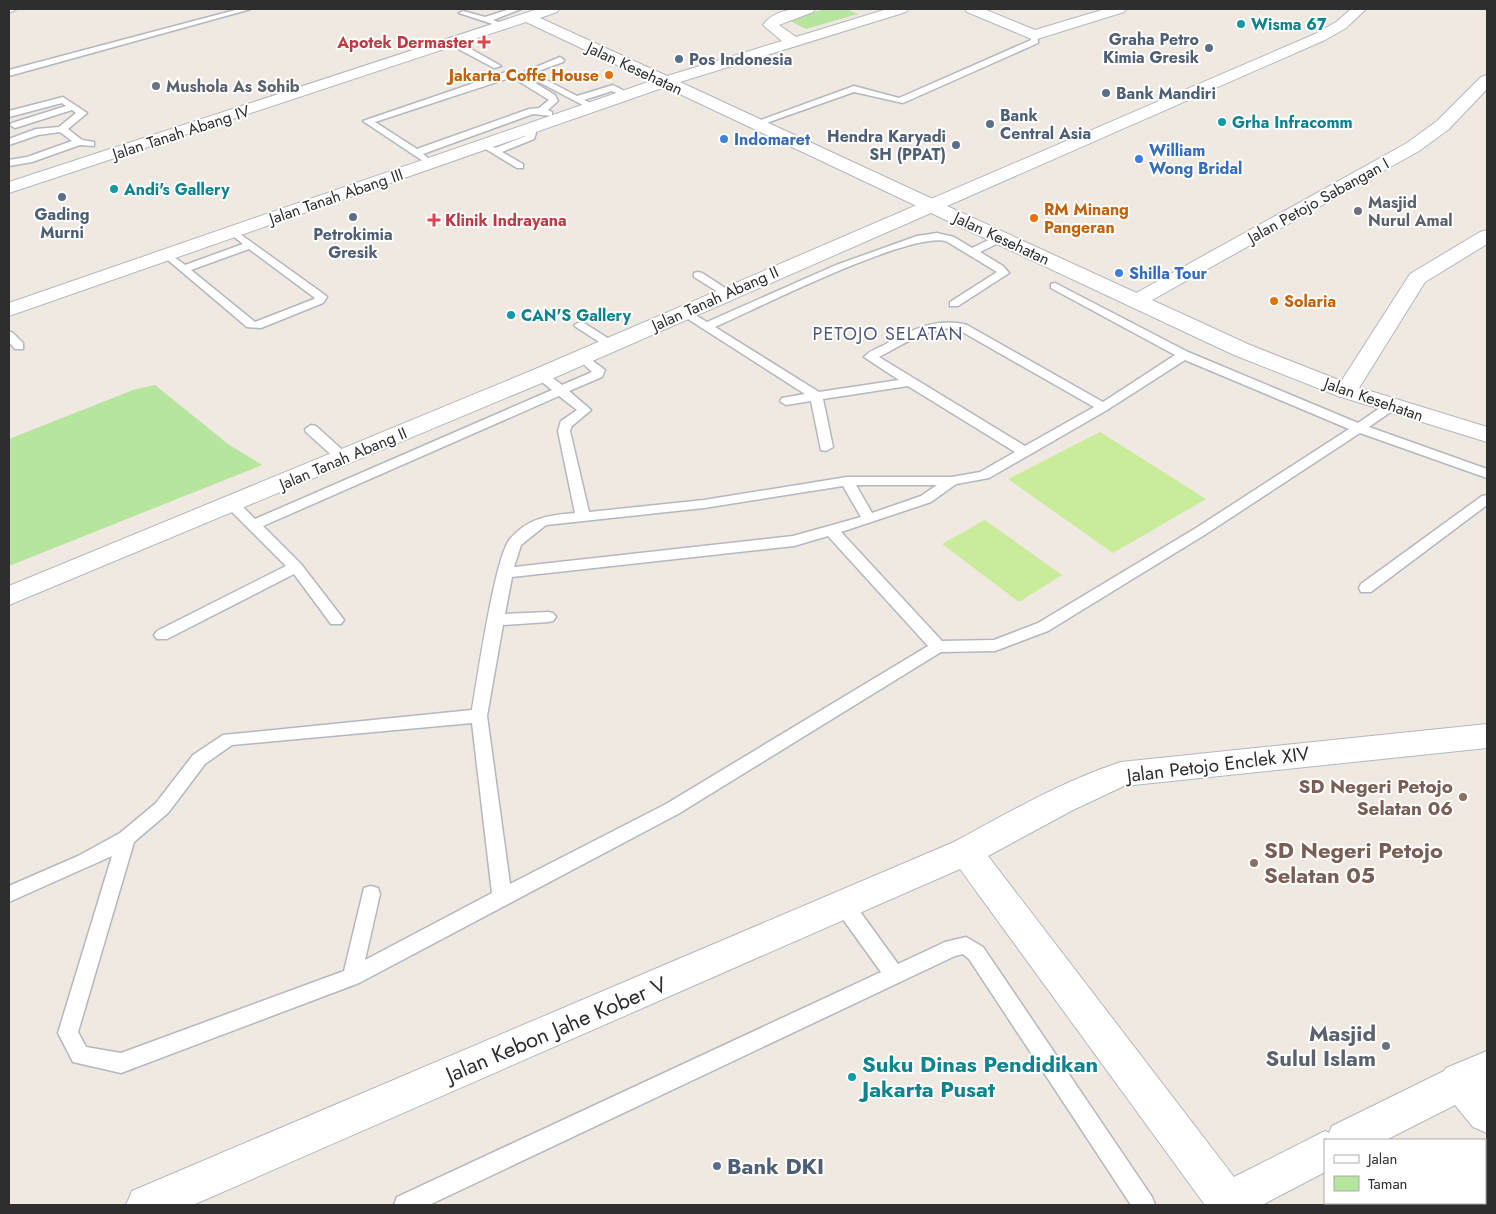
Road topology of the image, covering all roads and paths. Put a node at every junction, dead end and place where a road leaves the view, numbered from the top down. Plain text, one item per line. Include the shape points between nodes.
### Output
1 (247, 9) edge
2 (808, 9) edge
3 (901, 9) edge
4 (972, 9) edge
5 (1066, 9) edge
6 (1119, 9) edge
7 (1359, 9) edge
8 (535, 11) edge
9 (464, 13) dead end
10 (1089, 18) junction
11 (485, 20) junction
12 (502, 25) junction
13 (1034, 35) junction
14 (792, 41) junction
15 (452, 42) junction
16 (560, 60) dead end
17 (497, 66) dead end
18 (9, 73) edge
19 (1487, 80) edge
20 (664, 82) junction
21 (585, 103) junction
22 (1477, 104) edge
23 (72, 106) junction
24 (541, 111) junction
25 (9, 114) edge
26 (558, 119) junction
27 (755, 124) junction
28 (15, 125) dead end
29 (62, 129) junction
30 (9, 142) edge
31 (79, 142) junction
32 (92, 144) dead end
33 (489, 148) junction
34 (423, 158) junction
35 (9, 163) edge
36 (520, 166) dead end
37 (9, 187) edge
38 (930, 205) junction
39 (233, 232) junction
40 (1487, 236) edge
41 (1001, 238) junction
42 (250, 245) junction
43 (972, 252) junction
44 (167, 255) junction
45 (183, 269) junction
46 (698, 275) dead end
47 (1055, 286) dead end
48 (727, 293) junction
49 (1136, 301) junction
50 (954, 304) dead end
51 (9, 310) edge
52 (683, 312) junction
53 (580, 325) dead end
54 (706, 326) junction
55 (9, 335) edge
56 (611, 344) junction
57 (19, 346) dead end
58 (1184, 355) junction
59 (582, 357) junction
60 (541, 375) junction
61 (910, 382) junction
62 (561, 391) junction
63 (1346, 391) junction
64 (816, 396) junction
65 (786, 401) dead end
66 (1391, 406) junction
67 (1103, 407) junction
68 (1359, 428) junction
69 (311, 429) dead end
70 (1487, 435) edge
71 (826, 447) dead end
72 (1022, 451) junction
73 (343, 458) junction
74 (1487, 474) edge
75 (847, 481) junction
76 (952, 481) junction
77 (1487, 499) edge
78 (233, 505) junction
79 (583, 518) junction
80 (869, 519) junction
81 (253, 525) junction
82 (831, 530) junction
83 (296, 567) junction
84 (505, 573) junction
85 (1366, 588) dead end
86 (9, 596) edge
87 (548, 617) dead end
88 (336, 620) dead end
89 (497, 620) junction
90 (162, 635) dead end
91 (938, 647) junction
92 (479, 716) junction
93 (1487, 736) edge
94 (126, 838) junction
95 (966, 852) junction
96 (9, 894) edge
97 (371, 894) dead end
98 (502, 898) junction
99 (844, 905) junction
100 (894, 976) junction
101 (352, 977) junction
102 (1473, 1075) edge
103 (1487, 1114) edge
104 (1348, 1139) edge
105 (1324, 1152) edge
106 (1228, 1204) edge
107 (146, 1205) edge
108 (405, 1205) edge
109 (1144, 1205) edge

1 - 18 lane
2 - 14 street via 777,19 770,25
3 - 14 street, Jalan Tanah Abang III
4 - 13 street
5 - 10 street
6 - 10 street
7 - 38 street, Jalan Tanah Abang II via 1320,37
8 - 11 lane
8 - 12 street, Jalan Tanah Abang IV
8 - 20 street, Jalan Kesehatan
9 - 11 lane
10 - 13 street
11 - 12 lane
12 - 15 street, Jalan Tanah Abang IV
13 - 27 lane via 1035,41 900,101 854,89
14 - 20 street, Jalan Tanah Abang III
15 - 17 lane
15 - 37 street, Jalan Tanah Abang IV
16 - 21 lane via 526,73
19 - 22 street, Jalan Petojo Sabangan I
20 - 21 street, Jalan Tanah Abang III via 628,95
20 - 27 street, Jalan Kesehatan
21 - 26 street, Jalan Tanah Abang III
22 - 49 street, Jalan Petojo Sabangan I via 1413,147
23 - 25 lane via 59,100
23 - 28 lane
23 - 29 lane via 82,115
24 - 26 lane
24 - 34 lane via 532,111
24 - 34 lane via 554,101 552,97 509,74 368,121
26 - 33 street, Jalan Tanah Abang III
27 - 38 street, Jalan Kesehatan
29 - 30 lane via 36,132
29 - 31 lane
31 - 32 lane
31 - 35 lane via 29,160
33 - 34 street, Jalan Tanah Abang III
33 - 36 lane
34 - 39 street, Jalan Tanah Abang III
38 - 41 street, Jalan Kesehatan
38 - 48 street, Jalan Tanah Abang II
39 - 42 lane
39 - 44 street, Jalan Tanah Abang III
40 - 63 street via 1417,278
41 - 43 lane
41 - 49 street, Jalan Kesehatan
42 - 45 lane
42 - 45 lane via 321,297 319,300 257,326 251,325
43 - 50 lane via 1003,273
43 - 54 lane via 937,236 921,238 840,267
44 - 45 lane
44 - 51 street, Jalan Tanah Abang III
46 - 48 lane
47 - 58 lane
48 - 52 street, Jalan Tanah Abang II
49 - 63 street, Jalan Kesehatan via 1242,350
52 - 54 lane
52 - 56 street, Jalan Tanah Abang II
53 - 56 lane
54 - 64 lane
55 - 57 lane
56 - 59 street, Jalan Tanah Abang II
58 - 67 lane
58 - 68 lane
59 - 60 street, Jalan Tanah Abang II
59 - 62 lane via 599,370 598,374
60 - 62 lane
60 - 73 street, Jalan Tanah Abang II
61 - 64 lane
61 - 67 lane via 870,357 936,325 949,323
61 - 72 lane
62 - 79 lane via 585,410 566,424 564,431
62 - 81 lane
63 - 66 street, Jalan Kesehatan
64 - 65 lane
64 - 71 lane
66 - 68 lane
66 - 70 street, Jalan Kesehatan
67 - 72 lane
68 - 74 lane
68 - 91 lane via 1202,531 1043,627 995,645
69 - 73 lane
72 - 76 lane via 984,475
73 - 78 street, Jalan Tanah Abang II
75 - 76 lane
75 - 79 lane via 704,504
75 - 80 lane
76 - 80 lane via 926,499
77 - 85 lane
78 - 81 lane
78 - 86 street, Jalan Tanah Abang II
79 - 84 lane via 542,521 523,534 514,543
80 - 82 lane
81 - 83 lane
82 - 84 lane via 794,541
82 - 91 lane
83 - 88 lane
83 - 90 lane
84 - 89 lane
87 - 89 lane
89 - 92 lane
91 - 98 lane via 672,809
92 - 94 lane via 229,738 208,749 192,765 166,803
92 - 98 lane
93 - 95 street, Jalan Petojo Enclek XIV via 1121,774 1048,807
94 - 96 lane
94 - 101 lane via 68,1033 80,1055 121,1063
95 - 99 street, Jalan Kebon Jahe Kober V
95 - 106 street
97 - 101 lane
98 - 101 lane
99 - 100 lane
99 - 107 street, Jalan Kebon Jahe Kober V
100 - 108 lane
100 - 109 lane via 960,946 976,953
102 - 103 street
102 - 104 street
105 - 106 street

